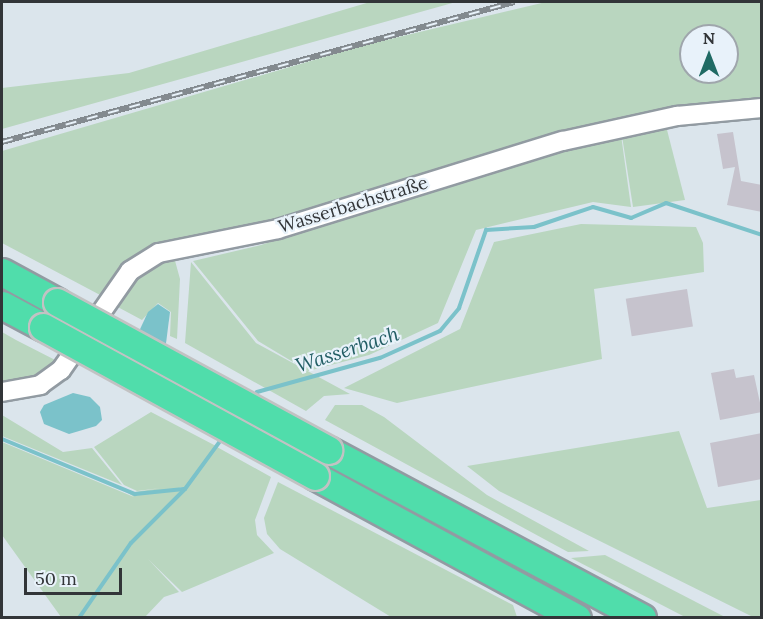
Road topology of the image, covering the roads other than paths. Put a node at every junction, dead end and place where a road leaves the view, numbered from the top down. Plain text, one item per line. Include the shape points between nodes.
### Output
1 (762, 108) edge
2 (2, 272) edge
3 (2, 305) edge
4 (2, 392) edge
5 (577, 618) edge
6 (642, 618) edge

1 - 4 street, Wasserbachstraße via 686,114 573,138 278,229 159,253 130,271 62,370 40,385
2 - 6 highway, bridge
3 - 5 highway, bridge

